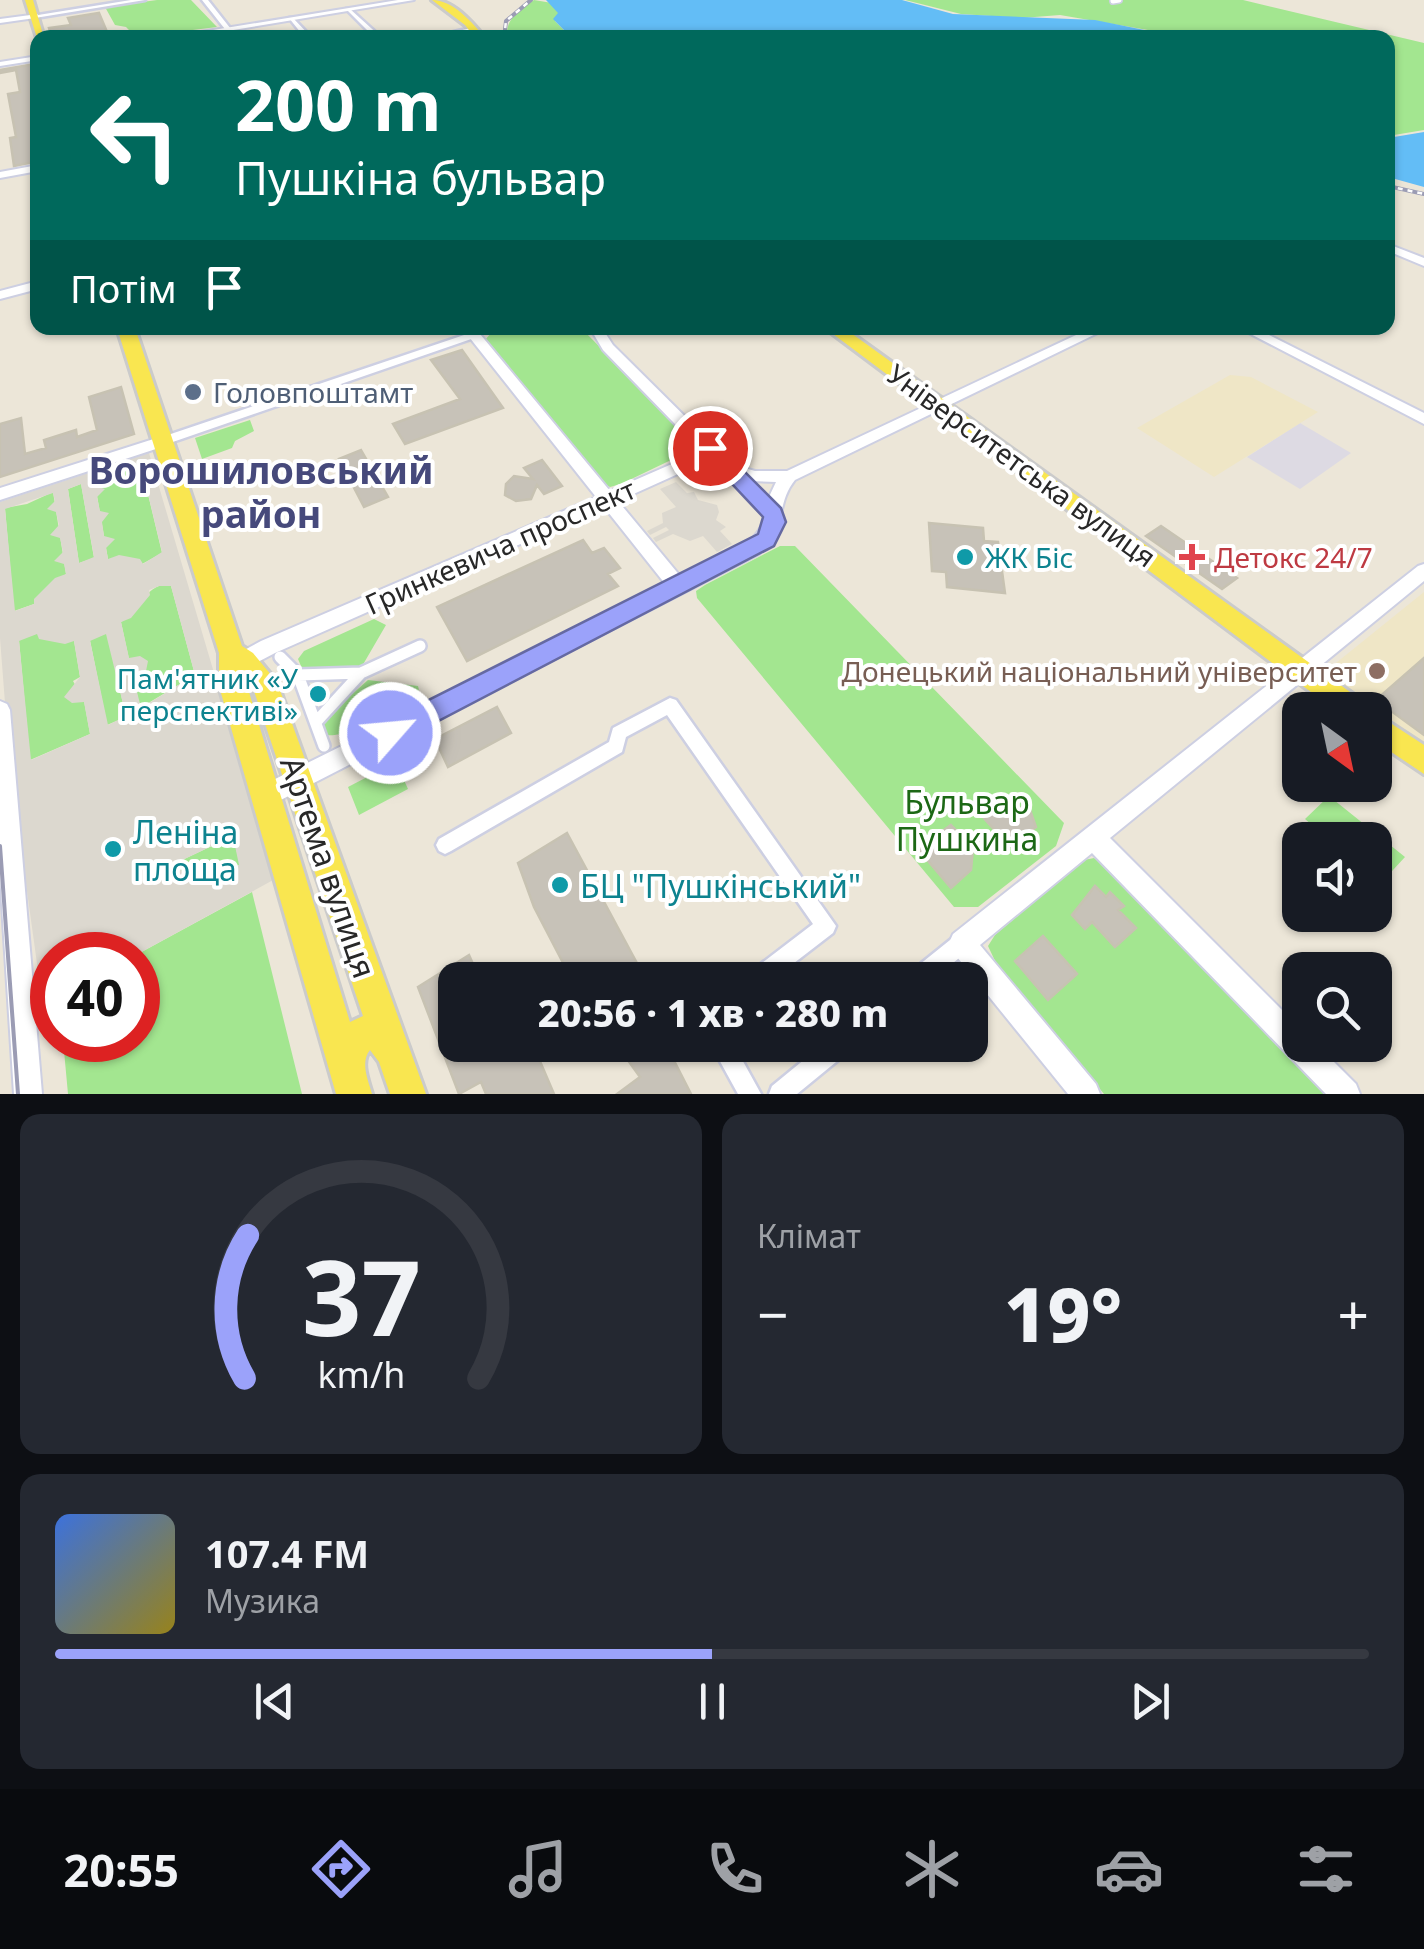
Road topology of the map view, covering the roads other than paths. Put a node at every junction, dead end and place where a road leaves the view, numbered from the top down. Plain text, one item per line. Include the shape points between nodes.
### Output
1 (30, 0) edge
2 (142, 0) edge
3 (205, 0) edge
4 (411, 0) edge
5 (436, 0) edge
6 (348, 10) junction
7 (34, 16) junction
8 (291, 19) junction
9 (0, 22) edge
10 (227, 29) junction
11 (37, 30) edge
12 (220, 30) edge
13 (301, 30) edge
14 (370, 30) edge
15 (473, 30) edge
16 (30, 59) edge
17 (0, 64) edge
18 (30, 170) edge
19 (0, 176) edge
20 (1395, 249) edge
21 (1424, 262) edge
22 (30, 287) edge
23 (0, 295) edge
24 (128, 335) edge
25 (463, 335) edge
26 (481, 335) edge
27 (600, 335) edge
28 (844, 335) edge
29 (1086, 335) edge
30 (1260, 335) edge
31 (940, 405) junction
32 (1424, 419) edge
33 (163, 441) junction
34 (732, 472) junction
35 (788, 476) junction
36 (0, 494) edge
37 (606, 500) junction
38 (774, 514) junction
39 (1424, 571) edge
40 (678, 587) junction
41 (420, 646) dead end
42 (280, 657) dead end
43 (236, 666) junction
44 (1302, 671) junction
45 (361, 673) junction
46 (298, 675) junction
47 (1331, 692) edge
48 (0, 710) edge
49 (316, 722) junction
50 (1392, 736) edge
51 (324, 746) dead end
52 (1424, 760) edge
53 (298, 780) junction
54 (265, 796) junction
55 (1093, 838) junction
56 (4, 840) edge
57 (446, 845) dead end
58 (962, 943) junction
59 (779, 962) edge
60 (938, 962) edge
61 (393, 1051) junction
62 (732, 1062) edge
63 (818, 1062) edge
64 (351, 1086) edge
65 (28, 1094) edge
66 (408, 1094) edge
67 (750, 1094) edge
68 (780, 1094) edge
69 (1086, 1094) edge
70 (1346, 1094) edge

1 - 7 main road
2 - 7 street
3 - 10 street
4 - 6 street
5 - 15 main road
6 - 8 street
6 - 14 street
7 - 9 street
7 - 11 main road
8 - 10 street
8 - 13 street
10 - 12 street
16 - 17 street
18 - 19 street
20 - 21 street
22 - 23 street
24 - 33 main road, Артема вулиця
25 - 33 street
26 - 37 street
27 - 34 street
28 - 31 main road, Університетська вулиця
29 - 31 street, Гринкевича проспект
30 - 32 street
31 - 35 street, Гринкевича проспект
31 - 44 main road, Університетська вулиця
33 - 36 street
33 - 43 main road, Артема вулиця
34 - 35 street, Гринкевича проспект
34 - 37 street, Гринкевича проспект via 687,464
34 - 38 street
35 - 38 street
37 - 40 street
37 - 43 street, Гринкевича проспект
38 - 40 street via 766,540
39 - 44 street
40 - 53 street
41 - 45 street
42 - 46 street
43 - 53 main road, Артема вулиця via 264,682
43 - 54 main road, Артема вулиця
44 - 47 main road, Університетська вулиця
44 - 55 street
45 - 46 street
45 - 49 street
46 - 49 street
48 - 56 street
49 - 51 street
50 - 52 main road
53 - 54 street
53 - 61 main road, Артема вулиця
54 - 64 main road, Артема вулиця
55 - 58 street
55 - 70 street
56 - 65 street
57 - 59 street via 616,747 619,733 670,705 826,926
58 - 60 street
58 - 69 street
61 - 64 main road via 379,1033 368,1031 352,1041
61 - 66 main road, Артема вулиця
62 - 67 street
63 - 68 street

